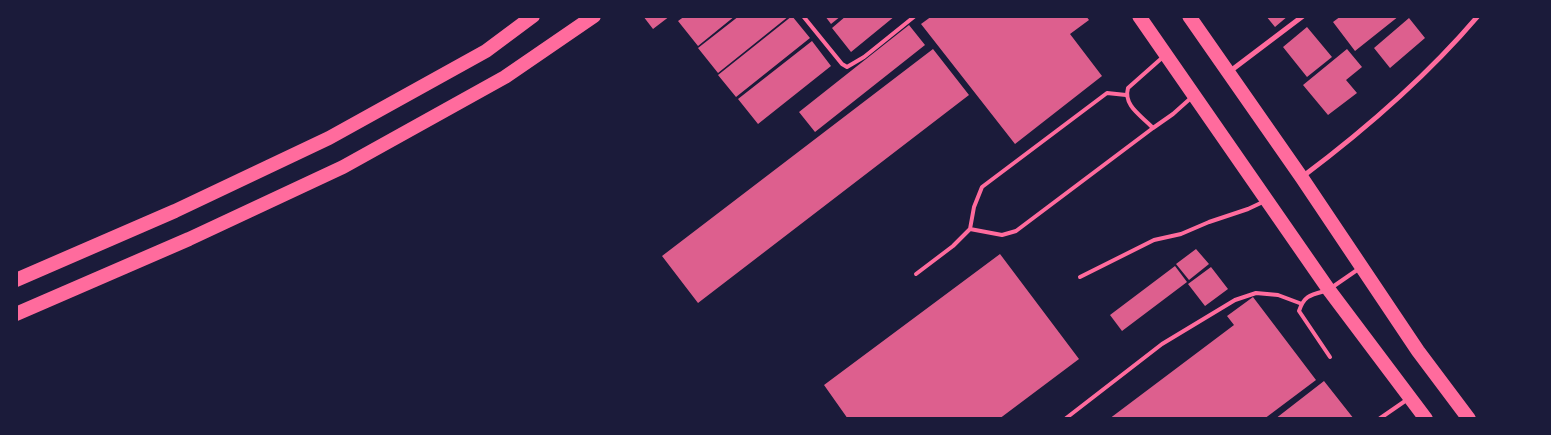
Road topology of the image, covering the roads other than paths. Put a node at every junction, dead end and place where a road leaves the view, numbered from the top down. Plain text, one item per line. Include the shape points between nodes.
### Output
1 (533, 16) edge
2 (594, 16) edge
3 (803, 16) edge
4 (915, 16) edge
5 (1139, 16) edge
6 (1190, 16) edge
7 (1302, 16) edge
8 (1478, 16) edge
9 (1166, 55) junction
10 (1229, 72) junction
11 (1126, 95) junction
12 (1194, 95) junction
13 (1153, 128) junction
14 (1302, 178) junction
15 (1267, 200) junction
16 (970, 229) junction
17 (1362, 267) junction
18 (916, 274) dead end
19 (1080, 277) dead end
20 (16, 280) edge
21 (1329, 290) junction
22 (1302, 304) junction
23 (16, 314) edge
24 (1330, 357) dead end
25 (1410, 397) junction
26 (1065, 419) edge
27 (1380, 419) edge
28 (1426, 419) edge
29 (1469, 419) edge

1 - 20 highway via 486,51 329,138 175,211
2 - 23 highway via 505,77 343,167
3 - 4 lane via 847,67
5 - 9 highway
6 - 10 highway
7 - 10 street
8 - 14 street via 1452,47 1403,94
9 - 11 lane via 1128,88
9 - 12 highway
10 - 14 highway
11 - 13 lane via 1128,103
11 - 16 lane via 1107,93 982,187
12 - 13 lane
12 - 15 highway
13 - 16 lane via 1016,231 1002,235
14 - 17 highway
15 - 19 lane via 1181,234 1154,240
15 - 21 highway
16 - 18 lane
17 - 21 lane
17 - 29 highway via 1418,351
21 - 22 lane via 1306,298
21 - 25 highway
22 - 24 lane via 1300,311
22 - 26 lane via 1278,295 1256,293 1235,300 1162,344
25 - 27 lane
25 - 28 highway

